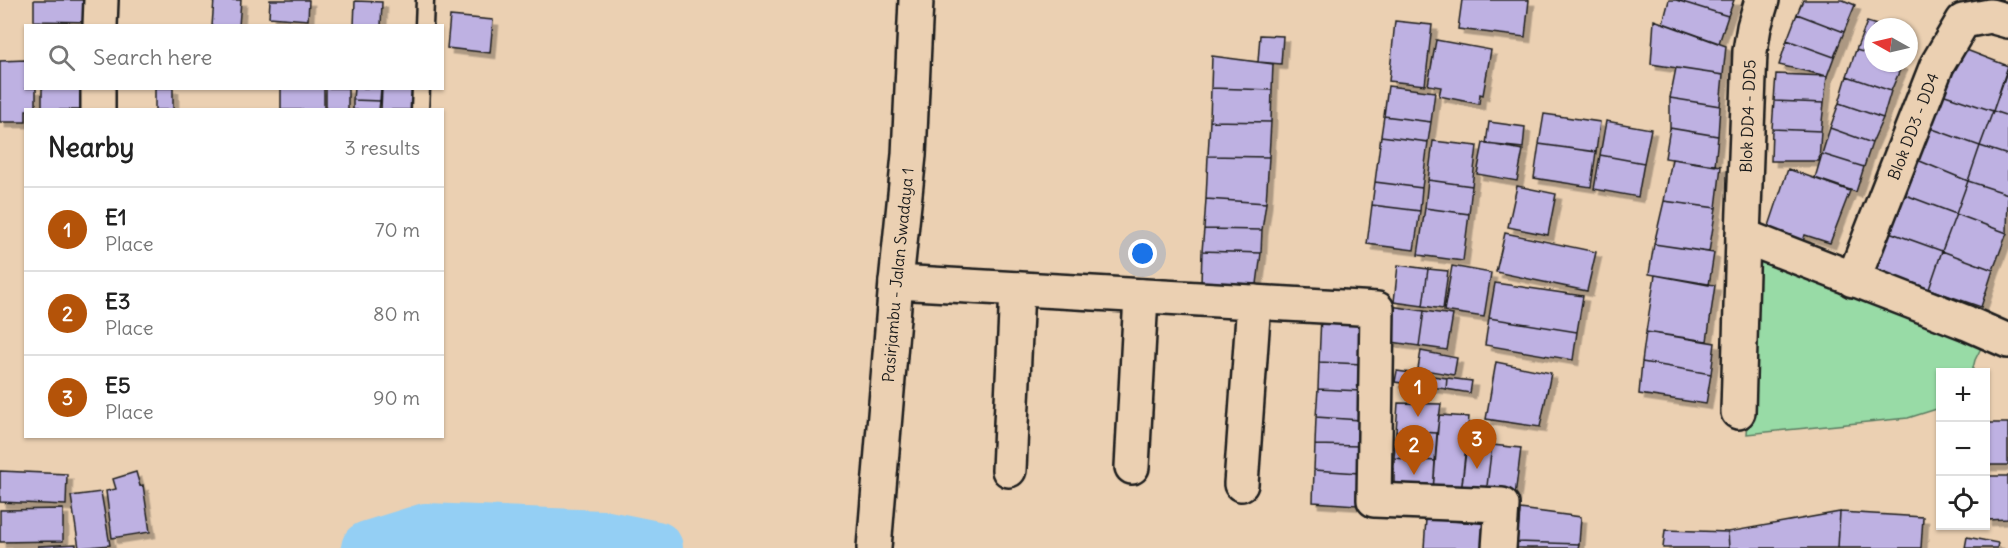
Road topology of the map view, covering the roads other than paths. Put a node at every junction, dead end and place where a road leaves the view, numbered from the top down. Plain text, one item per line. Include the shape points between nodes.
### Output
1 (101, 0) edge
2 (425, 0) edge
3 (916, 0) edge
4 (1762, 0) edge
5 (2008, 21) edge
6 (100, 24) edge
7 (424, 24) edge
8 (98, 90) edge
9 (421, 90) edge
10 (98, 108) edge
11 (420, 108) edge
12 (1743, 236) junction
13 (1853, 280) junction
14 (896, 282) junction
15 (1017, 289) junction
16 (1141, 296) junction
17 (1254, 302) junction
18 (2007, 337) edge
19 (1738, 412) dead end
20 (1132, 467) dead end
21 (1009, 470) dead end
22 (1241, 484) dead end
23 (875, 540) edge
24 (1499, 548) edge

1 - 6 street
2 - 7 lane
3 - 14 street, Pasirjambu - Jalan Swadaya 1 via 909,155
4 - 12 street, Blok DD4 - DD5 via 1750,51
5 - 13 street, Blok DD3 - DD4 via 1990,16 1963,21 1937,65
8 - 10 street
9 - 11 lane
12 - 13 street
12 - 19 street, Blok DD4 - DD5
13 - 18 street
14 - 15 street
14 - 23 street, Pasirjambu - Jalan Swadaya 1
15 - 16 street
15 - 21 street
16 - 17 street
16 - 20 street
17 - 22 street
17 - 24 street via 1377,309 1374,500 1502,505

